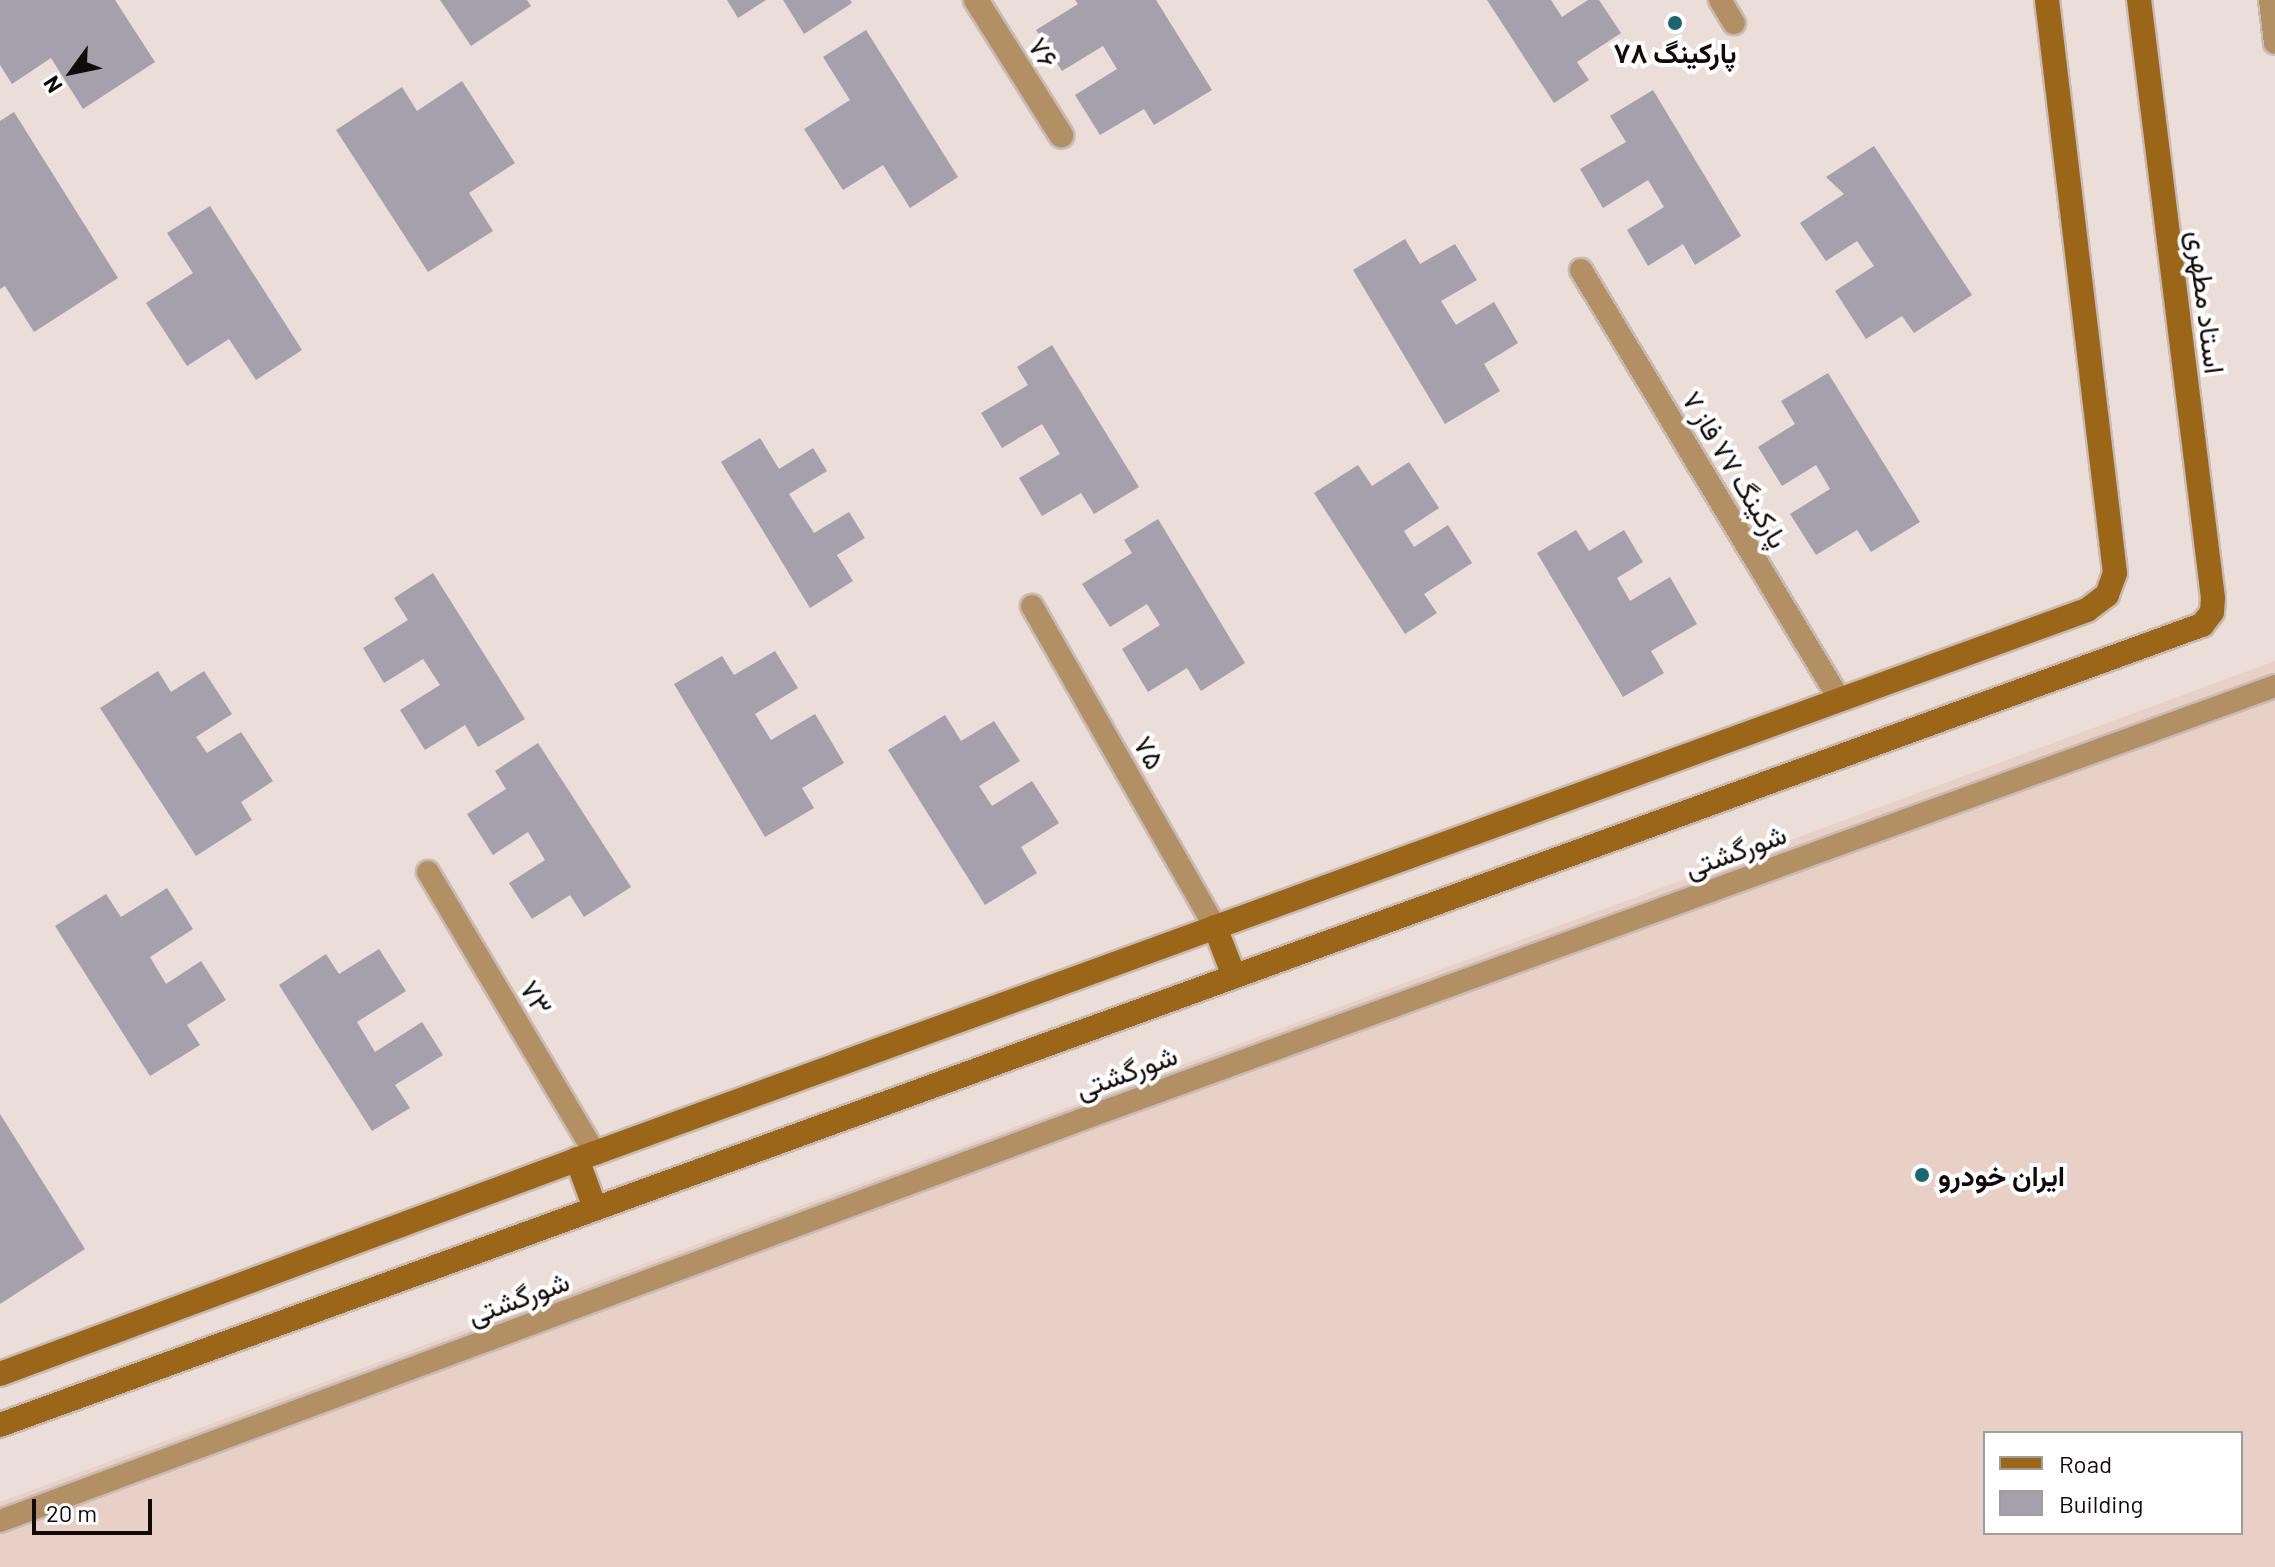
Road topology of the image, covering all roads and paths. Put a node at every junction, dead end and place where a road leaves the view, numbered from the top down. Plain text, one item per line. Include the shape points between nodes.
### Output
1 (976, 0) edge
2 (1720, 0) edge
3 (2047, 0) edge
4 (2139, 0) edge
5 (2270, 0) edge
6 (1734, 23) dead end
7 (2275, 43) edge
8 (1061, 135) dead end
9 (1581, 270) dead end
10 (1032, 606) dead end
11 (2275, 686) edge
12 (1840, 700) junction
13 (428, 872) dead end
14 (1215, 927) junction
15 (1234, 976) junction
16 (586, 1156) junction
17 (595, 1208) junction
18 (0, 1374) edge
19 (1, 1422) edge
20 (0, 1521) edge

1 - 8 street, ۷۶
2 - 6 lane
3 - 12 street via 2115,573 2107,595 2087,610
4 - 15 street, استاد مطهری via 2212,612 2202,625
5 - 7 lane
9 - 12 lane, پارکینگ ۷۷ فاز ۷
10 - 14 lane, ۷۵
11 - 20 lane, شورگشتی via 1120,1105
12 - 14 street
13 - 16 lane, ۷۳
14 - 15 street
14 - 16 street
15 - 17 street
16 - 17 street
16 - 18 street
17 - 19 street

